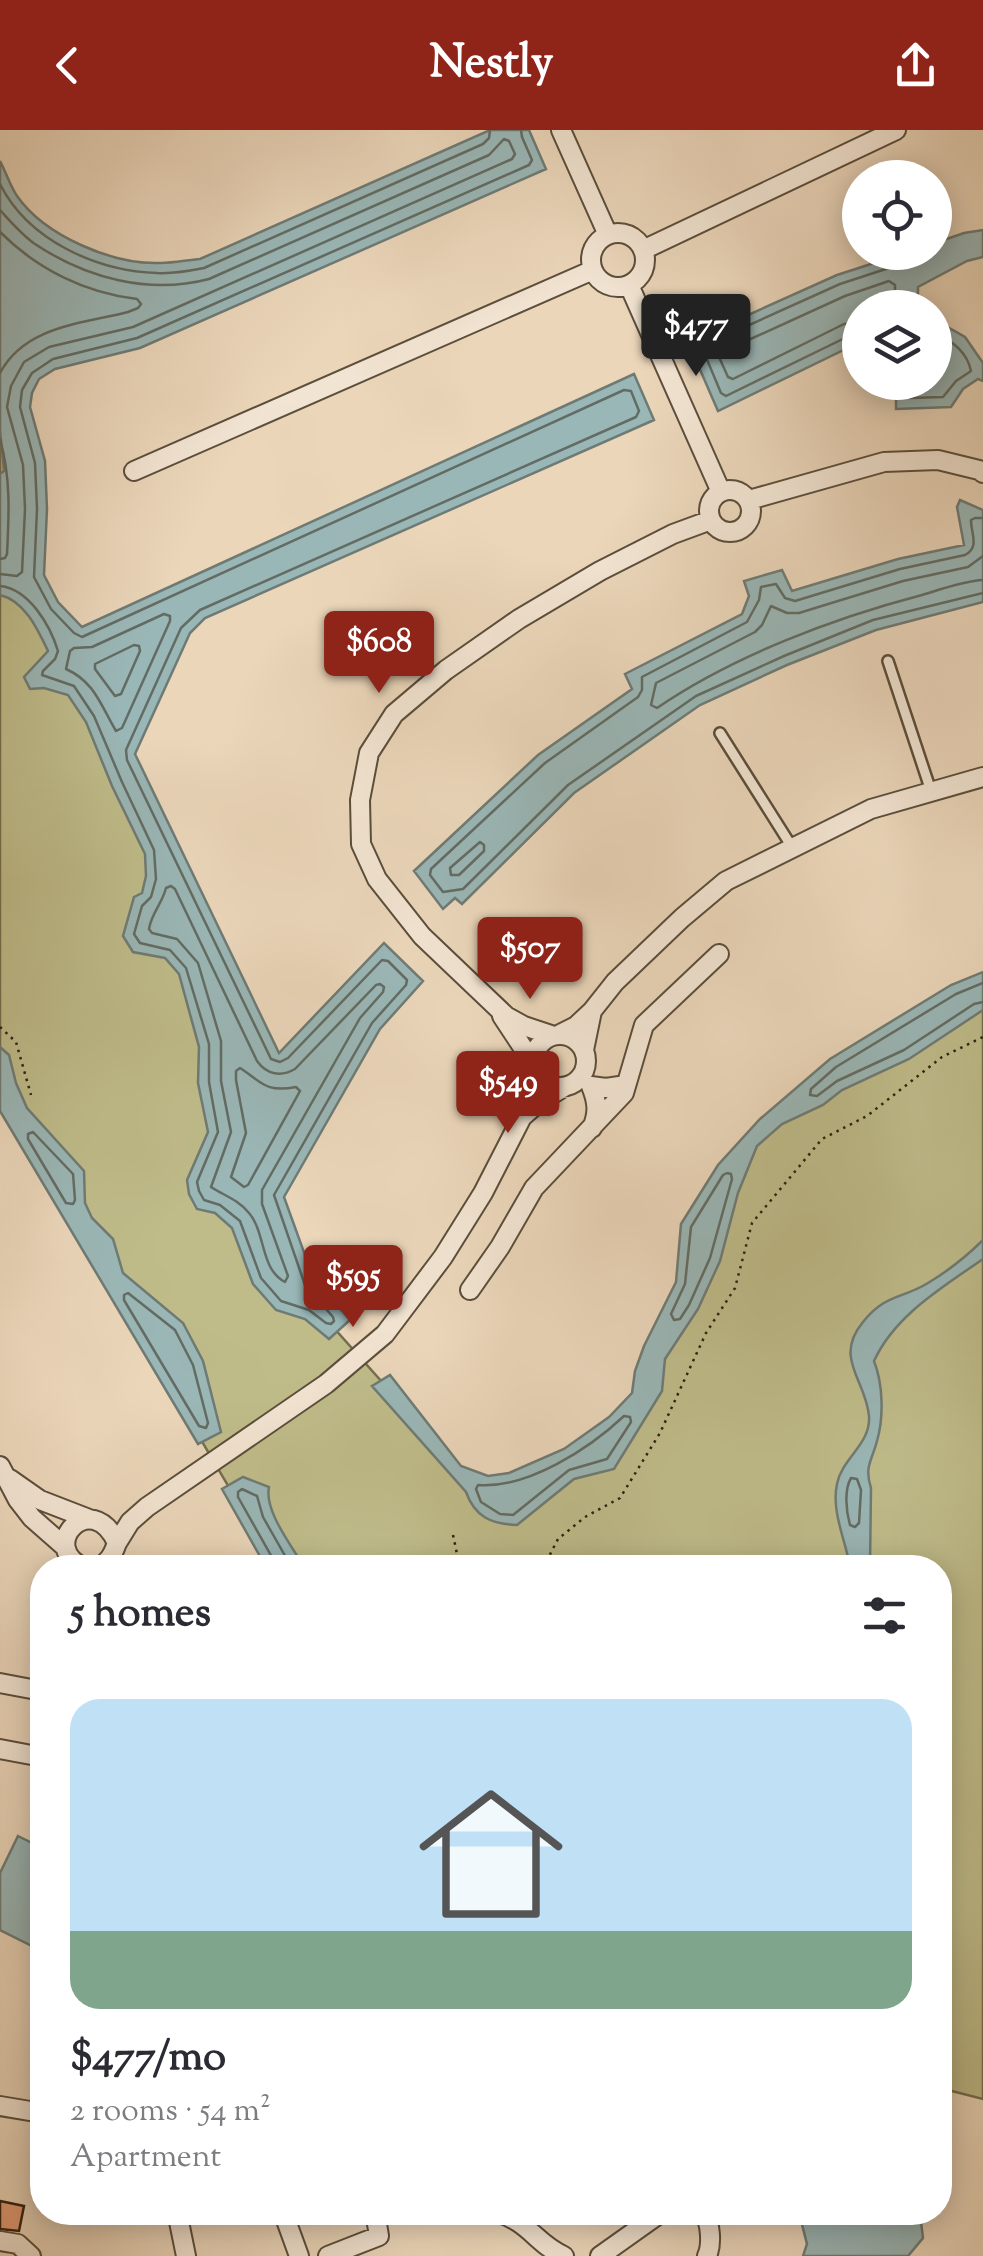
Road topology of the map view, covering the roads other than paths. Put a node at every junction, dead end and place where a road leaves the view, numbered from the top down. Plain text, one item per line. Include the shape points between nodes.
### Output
1 (561, 130) edge
2 (896, 130) edge
3 (608, 235) junction
4 (644, 250) junction
5 (593, 270) junction
6 (628, 286) junction
7 (982, 468) edge
8 (134, 470) dead end
9 (720, 492) junction
10 (749, 500) junction
11 (711, 520) junction
12 (888, 661) dead end
13 (720, 733) dead end
14 (983, 777) edge
15 (930, 792) junction
16 (792, 847) junction
17 (719, 954) dead end
18 (489, 1000) junction
19 (592, 1011) junction
20 (556, 1035) junction
21 (584, 1050) junction
22 (536, 1070) junction
23 (587, 1080) junction
24 (626, 1085) junction
25 (564, 1087) junction
26 (522, 1117) junction
27 (592, 1128) junction
28 (470, 1290) dead end
29 (3, 1471) edge
30 (147, 1507) junction
31 (94, 1520) junction
32 (65, 1547) junction
33 (114, 1554) edge
34 (68, 1555) edge
35 (0, 1682) edge
36 (30, 1689) edge
37 (0, 1749) edge
38 (30, 1755) edge
39 (0, 2106) edge
40 (30, 2112) edge
41 (180, 2225) edge
42 (288, 2225) edge
43 (377, 2225) edge
44 (524, 2225) edge
45 (644, 2225) edge
46 (708, 2225) edge
47 (0, 2241) edge
48 (31, 2256) edge
49 (186, 2256) edge
50 (300, 2256) edge
51 (328, 2256) edge
52 (564, 2256) edge
53 (600, 2256) edge
54 (708, 2256) edge

1 - 3 street
2 - 4 street
3 - 4 street via 628,235
3 - 5 street via 592,249
4 - 6 street via 643,270
5 - 6 street via 607,285
5 - 8 street
6 - 9 street
7 - 10 street via 938,460 884,462
9 - 10 street via 736,490
9 - 11 street via 710,504
10 - 11 street via 750,520 740,530 720,530
11 - 18 street via 600,571 519,619 394,714 369,753 361,844 378,880 422,936
12 - 15 lane
13 - 16 lane
14 - 15 street
15 - 16 street via 870,808
16 - 19 street via 726,881
17 - 24 street via 644,1025
18 - 20 street via 515,1021
18 - 22 street
19 - 20 street
19 - 21 street
20 - 21 street
20 - 22 street via 535,1050
21 - 23 street
22 - 25 street via 548,1084
22 - 26 street
23 - 24 street via 606,1088
23 - 25 street
23 - 27 street via 597,1102
24 - 27 street
25 - 26 street
26 - 30 street via 443,1257 385,1334 326,1384
27 - 28 street via 534,1188
29 - 31 street via 40,1500
29 - 32 street via 32,1518
30 - 31 street
30 - 33 street via 130,1522
31 - 32 street via 76,1522
31 - 33 street via 109,1528
32 - 34 street
35 - 36 street
37 - 38 street
39 - 40 street
41 - 49 street
42 - 50 street
43 - 51 street via 379,2236
44 - 52 street
45 - 53 street
46 - 54 street
47 - 48 street via 18,2244

